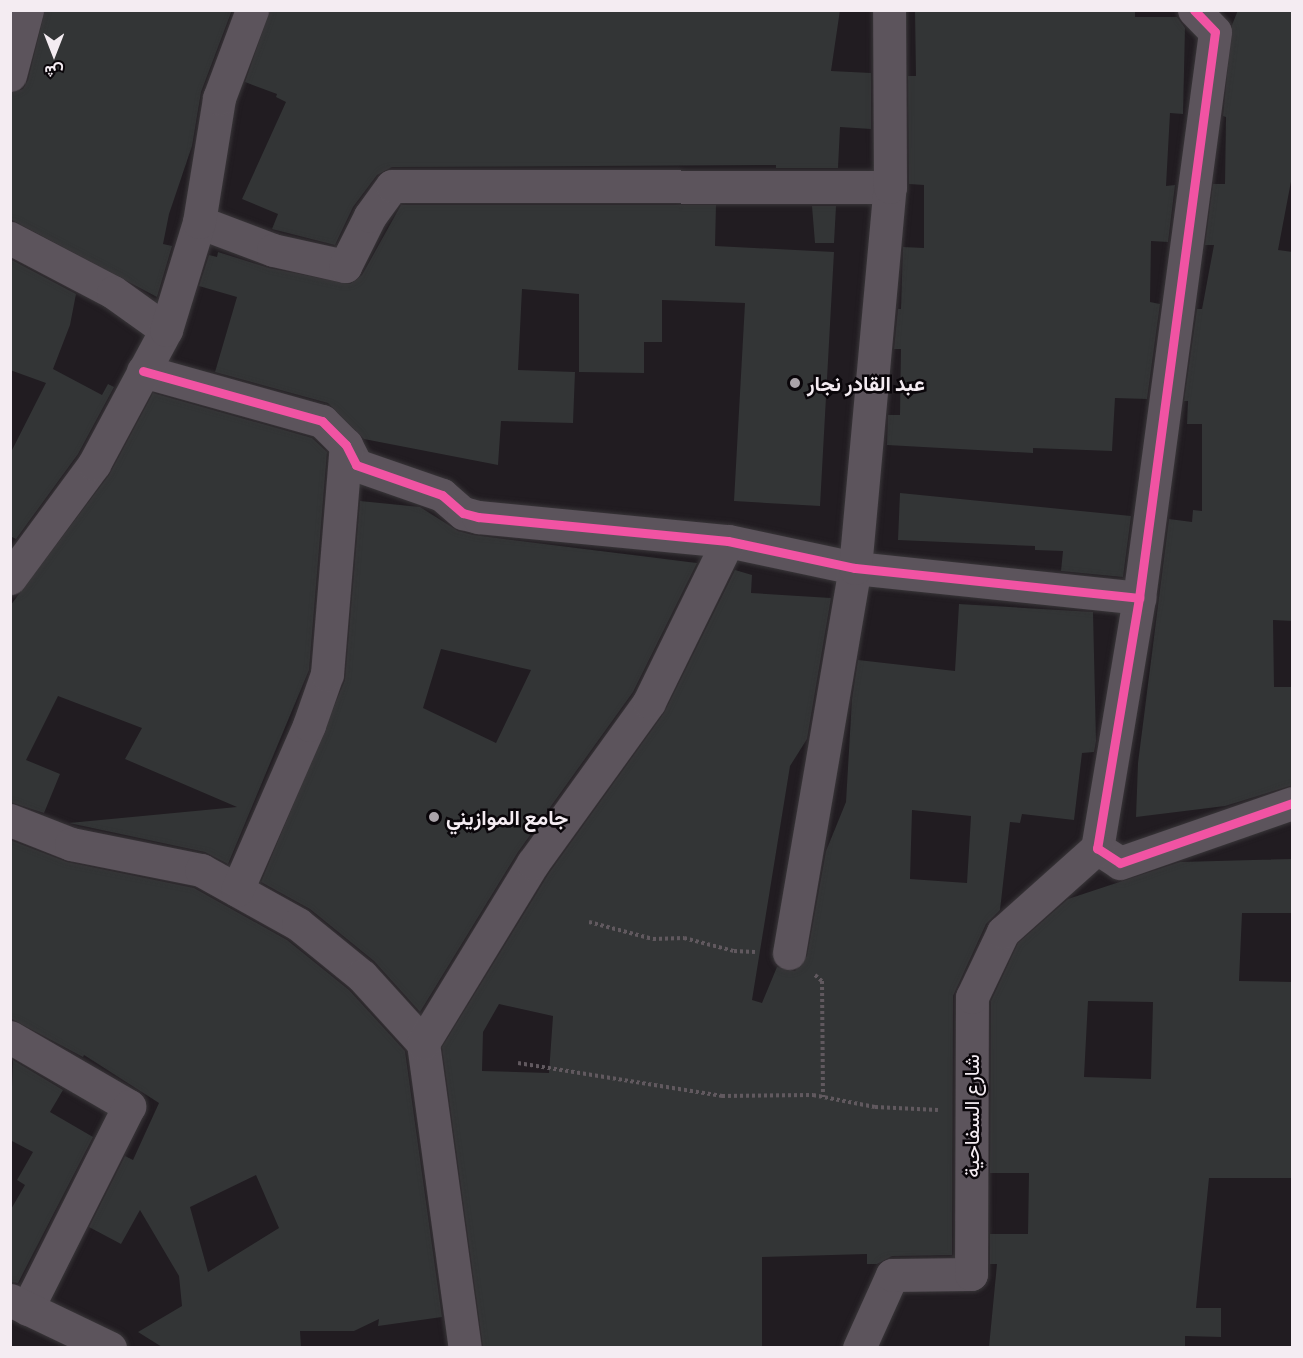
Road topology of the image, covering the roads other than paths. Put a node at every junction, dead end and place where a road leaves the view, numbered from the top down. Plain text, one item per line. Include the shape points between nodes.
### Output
1 (27, 10) edge
2 (252, 10) edge
3 (889, 10) edge
4 (1194, 10) edge
5 (10, 75) edge
6 (890, 187) junction
7 (199, 222) junction
8 (10, 238) edge
9 (166, 330) junction
10 (143, 371) junction
11 (346, 445) junction
12 (728, 541) junction
13 (855, 568) junction
14 (10, 578) edge
15 (1139, 598) junction
16 (1293, 803) edge
17 (10, 820) edge
18 (1097, 848) junction
19 (237, 890) junction
20 (789, 953) road end
21 (10, 1037) edge
22 (423, 1043) junction
23 (19, 1304) edge
24 (97, 1345) edge
25 (465, 1347) edge
26 (859, 1347) edge

1 - 5 street
2 - 7 street via 219,98
3 - 6 street
4 - 15 street via 1215,32
6 - 7 street via 392,186 370,216 345,266 273,250
6 - 13 street
7 - 9 street
8 - 9 street via 112,292
9 - 10 street
10 - 11 street via 322,421
10 - 14 street via 94,464
11 - 12 street via 356,465 442,495 464,513 478,517
11 - 19 street via 327,674
12 - 13 street
12 - 22 street via 649,702 533,863
13 - 15 street
13 - 20 street
15 - 18 street
16 - 18 street via 1120,863
17 - 19 street via 72,844 201,870
18 - 26 street, شارع السفاحية via 1003,932 972,997 971,1274 892,1275
19 - 22 street via 298,924 362,976
21 - 23 street via 129,1106
22 - 25 street
23 - 24 street

